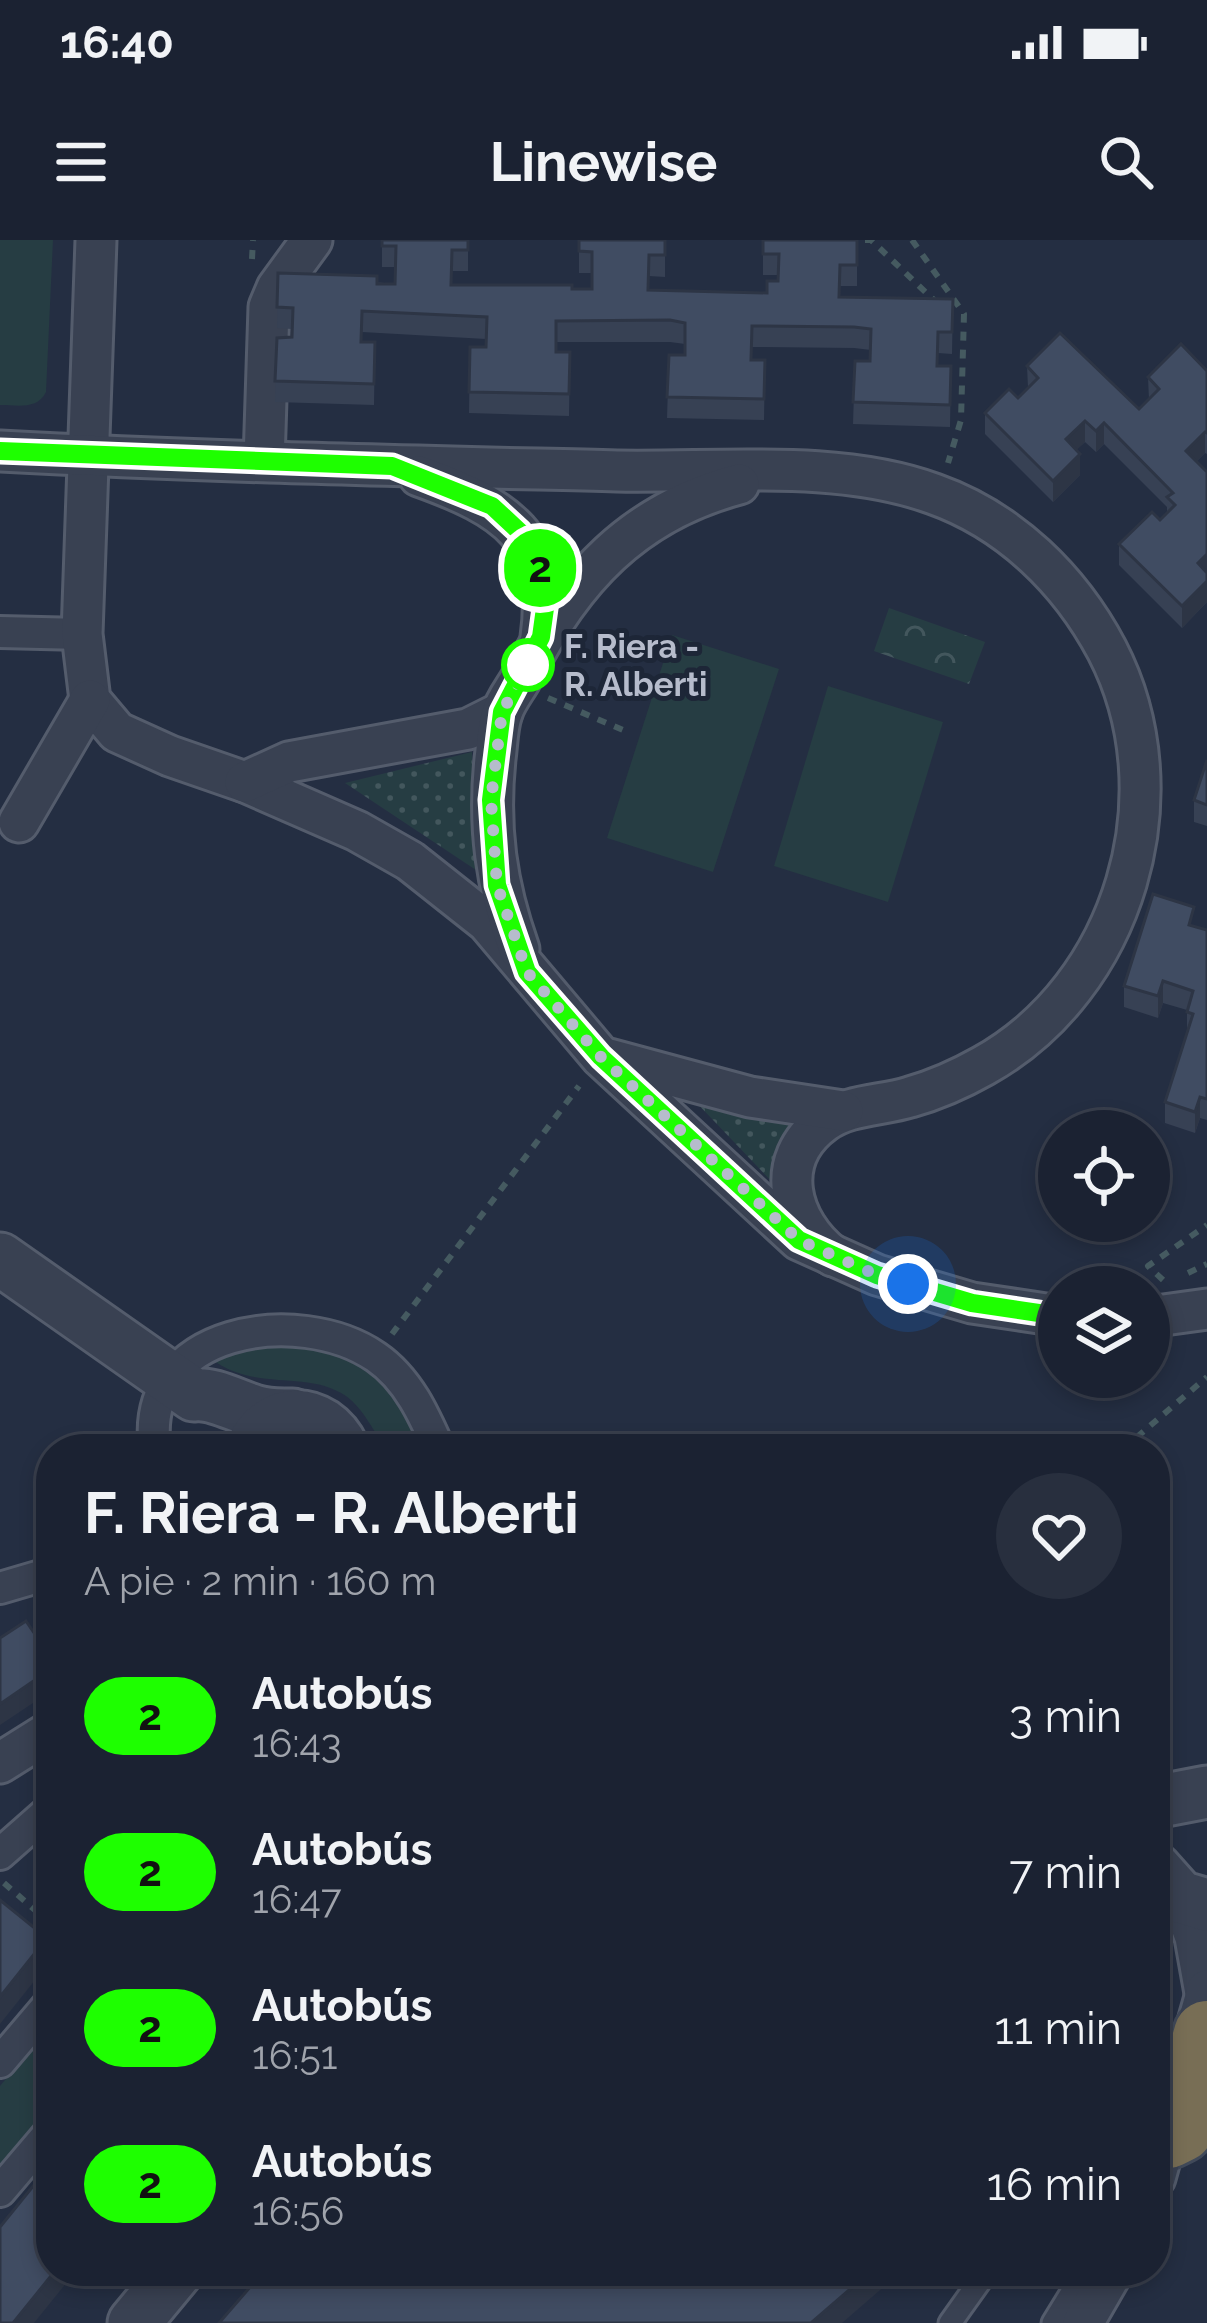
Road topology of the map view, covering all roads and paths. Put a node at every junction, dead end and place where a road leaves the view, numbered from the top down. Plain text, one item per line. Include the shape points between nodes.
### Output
1 (96, 240) edge
2 (312, 240) edge
3 (865, 240) edge
4 (912, 240) edge
5 (964, 314) junction
6 (0, 451) edge
7 (89, 456) junction
8 (264, 461) junction
9 (392, 466) junction
10 (815, 473) junction
11 (938, 495) junction
12 (0, 632) edge
13 (82, 634) junction
14 (541, 637) junction
15 (524, 675) junction
16 (90, 700) junction
17 (502, 712) junction
18 (630, 733) dead end
19 (245, 782) junction
20 (19, 822) dead end
21 (527, 972) junction
22 (601, 1057) junction
23 (574, 1093) dead end
24 (844, 1111) junction
25 (833, 1256) junction
26 (0, 1259) edge
27 (1207, 1309) edge
28 (1038, 1313) edge
29 (1170, 1314) edge
30 (390, 1337) dead end
31 (1207, 1377) edge
32 (182, 1387) junction
33 (293, 1415) junction
34 (156, 1434) edge
35 (220, 1434) edge
36 (260, 1434) edge
37 (332, 1434) edge
38 (431, 1434) edge
39 (1140, 1434) edge
40 (36, 1577) edge
41 (0, 1588) edge
42 (36, 1740) edge
43 (0, 1763) edge
44 (36, 1822) edge
45 (1173, 1848) edge
46 (0, 1854) edge
47 (0, 1880) edge
48 (36, 1911) edge
49 (1206, 2006) edge
50 (36, 2020) edge
51 (0, 2062) edge
52 (1170, 2143) edge
53 (36, 2149) edge
54 (0, 2191) edge
55 (165, 2286) edge
56 (976, 2286) edge
57 (1076, 2286) edge
58 (1104, 2286) edge
59 (134, 2323) edge
60 (950, 2323) edge
61 (1053, 2323) edge
62 (1083, 2323) edge

1 - 7 street
2 - 8 street via 269,307
3 - 5 path via 945,312
4 - 5 path
5 - 11 path via 961,420
6 - 7 street
7 - 8 street
7 - 13 street
8 - 9 street
9 - 10 street
9 - 14 street via 492,506 520,532 539,564
10 - 11 street via 878,478
10 - 14 street via 733,486 656,519 590,571
11 - 24 street via 1027,549 1095,627 1133,723 1139,827 1110,926 1052,1012 949,1083
12 - 13 street
13 - 16 street
14 - 15 street
15 - 17 street
15 - 18 path via 566,708
16 - 19 street via 117,732
16 - 20 street
17 - 19 street via 468,729 289,762
17 - 21 street via 492,840 497,885
19 - 21 street via 410,861 487,922
21 - 22 street
22 - 24 street via 750,1097
22 - 25 street via 799,1240
23 - 30 path
24 - 25 street via 812,1134 794,1167 792,1193 798,1219
25 - 28 street via 972,1303
26 - 32 street
27 - 29 street
31 - 39 path
32 - 33 street via 264,1414
32 - 34 street via 157,1409
32 - 35 street
32 - 38 street via 188,1357 213,1342 293,1330 333,1337 375,1356 402,1381
33 - 36 street
33 - 37 street via 322,1422
40 - 41 street
42 - 43 street
44 - 46 street
45 - 49 street
47 - 48 path
49 - 52 highway via 1180,2129
50 - 51 street
53 - 54 street
55 - 59 street
56 - 60 lane
57 - 61 lane
58 - 62 street

